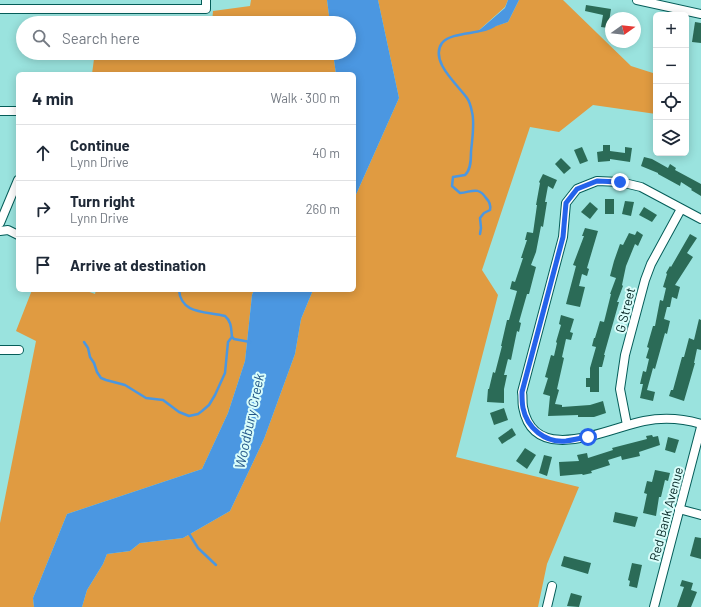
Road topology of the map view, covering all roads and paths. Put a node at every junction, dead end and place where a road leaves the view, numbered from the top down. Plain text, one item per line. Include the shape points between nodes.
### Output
1 (206, 0) edge
2 (637, 0) edge
3 (0, 9) edge
4 (701, 14) edge
5 (0, 111) edge
6 (16, 111) edge
7 (16, 185) edge
8 (681, 209) junction
9 (701, 219) edge
10 (0, 223) edge
11 (0, 231) edge
12 (16, 234) edge
13 (0, 350) edge
14 (19, 350) dead end
15 (701, 424) edge
16 (627, 425) junction
17 (701, 427) edge
18 (680, 509) junction
19 (701, 515) edge
20 (552, 586) dead end
21 (547, 607) edge
22 (654, 607) edge

1 - 3 street via 206,9
2 - 4 street
5 - 6 street
7 - 10 street
8 - 9 street
8 - 16 street, G Street via 647,274 625,355 620,389
8 - 16 street via 641,187 620,182 597,181 577,189 566,203 563,237 522,392 523,407 530,425 540,435 554,440 588,437
11 - 12 street via 8,230
13 - 14 street
15 - 16 street via 684,419 667,419
17 - 18 street, Red Bank Avenue
18 - 19 street
18 - 22 street, Red Bank Avenue
20 - 21 street

